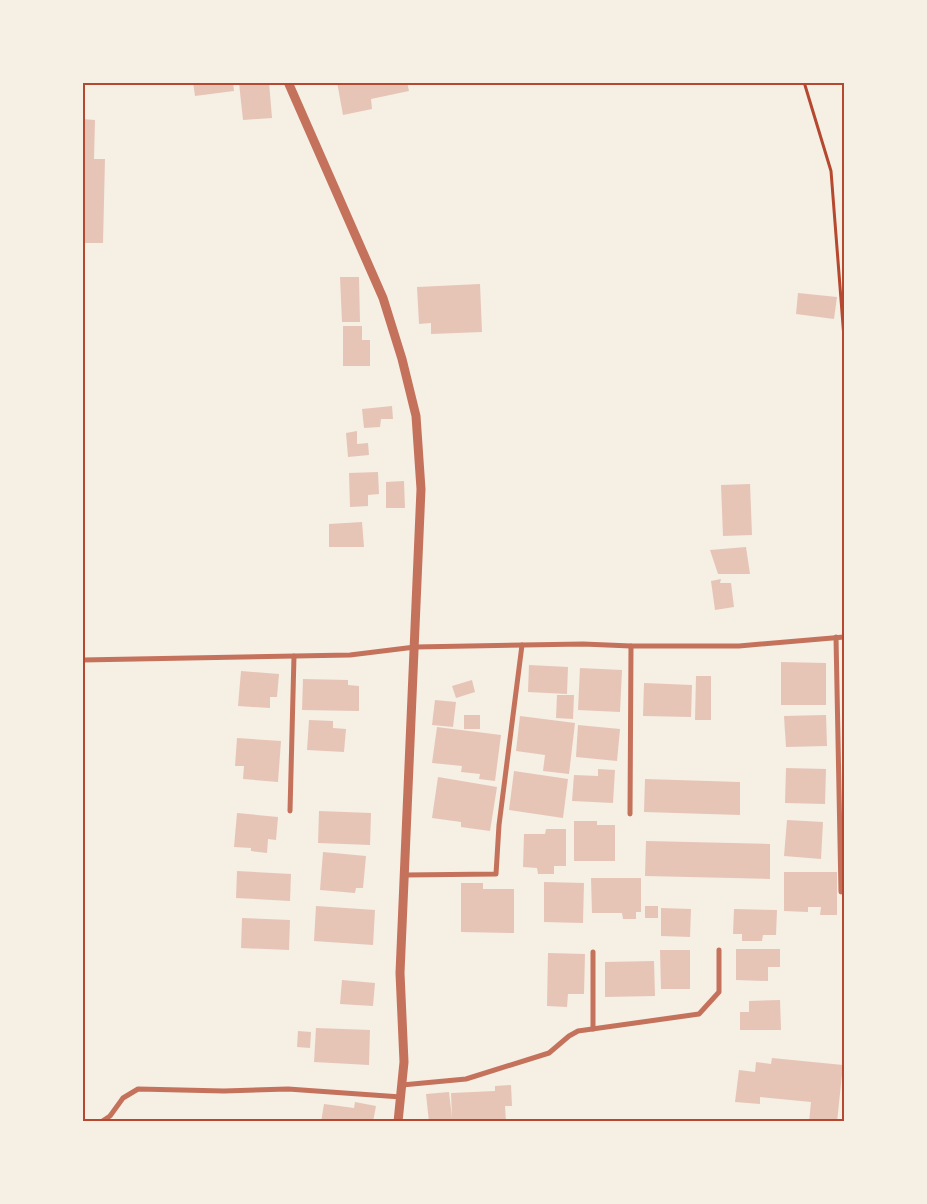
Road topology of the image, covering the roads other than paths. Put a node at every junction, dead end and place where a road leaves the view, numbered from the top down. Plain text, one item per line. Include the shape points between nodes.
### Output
1 (288, 82) edge
2 (844, 636) edge
3 (836, 637) junction
4 (522, 645) junction
5 (631, 646) junction
6 (415, 647) junction
7 (294, 656) junction
8 (82, 660) edge
9 (290, 810) dead end
10 (630, 814) dead end
11 (405, 875) junction
12 (841, 892) dead end
13 (719, 950) dead end
14 (593, 952) dead end
15 (593, 1029) junction
16 (402, 1085) junction
17 (401, 1097) junction
18 (100, 1122) edge
19 (398, 1122) edge

1 - 6 street via 383,298 416,416 421,489
2 - 3 street
3 - 5 street via 739,646
3 - 12 street
4 - 5 street
4 - 6 street
4 - 11 street via 498,825 496,874
5 - 10 street
6 - 7 street via 350,655
6 - 11 street
7 - 8 street
7 - 9 street
11 - 16 street via 400,973
13 - 15 street via 719,992 699,1014
14 - 15 street
15 - 16 street via 578,1031 549,1053 466,1079
16 - 17 street
17 - 18 street via 288,1089 138,1089
17 - 19 street

